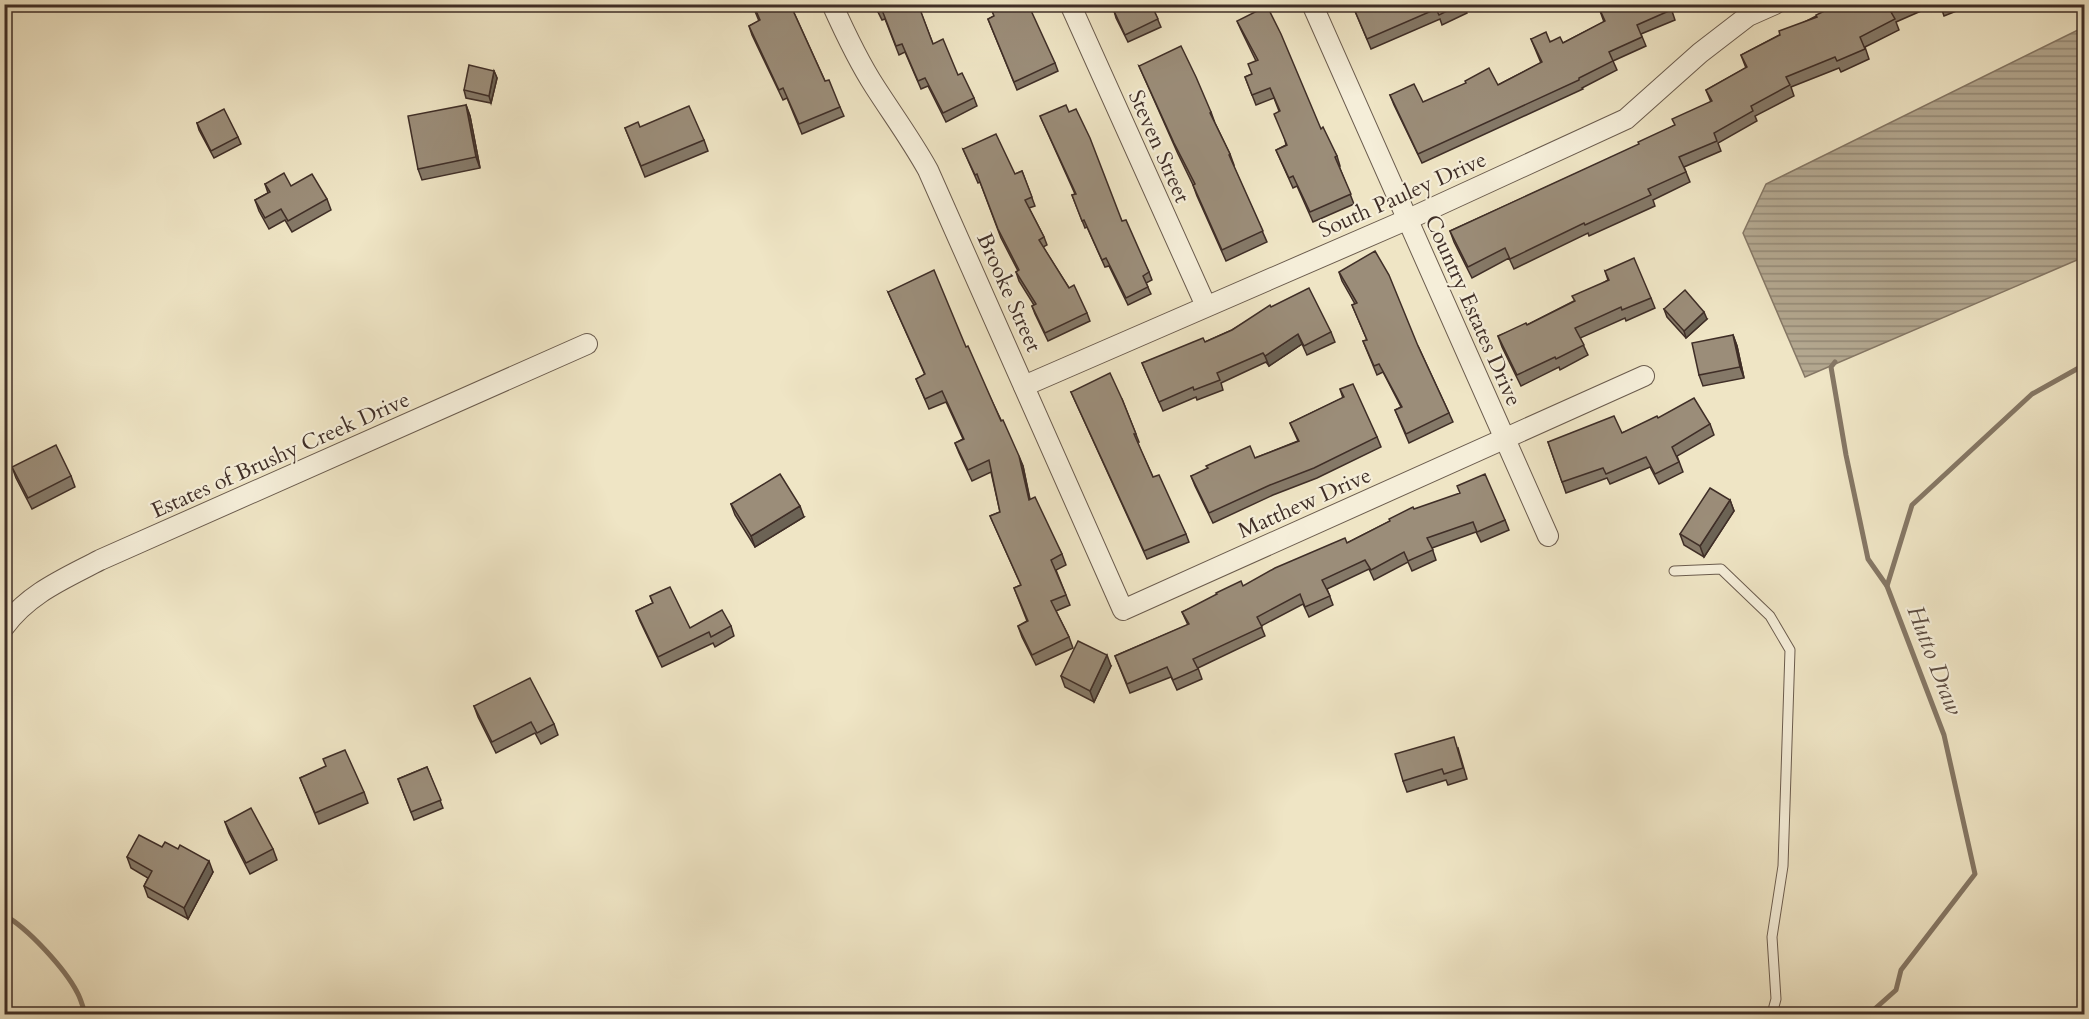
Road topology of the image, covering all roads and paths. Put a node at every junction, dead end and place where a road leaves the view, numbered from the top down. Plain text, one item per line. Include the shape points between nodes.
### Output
1 (832, 4) edge
2 (1070, 4) edge
3 (1312, 4) edge
4 (1775, 4) edge
5 (1745, 10) edge
6 (1407, 218) junction
7 (1206, 306) junction
8 (588, 344) dead end
9 (1644, 376) dead end
10 (1024, 386) junction
11 (1505, 438) junction
12 (1548, 536) dead end
13 (1674, 571) dead end
14 (1123, 610) joint
15 (4, 627) edge
16 (1772, 1014) edge

1 - 10 street, Brooke Street via 875,88 928,170
2 - 7 street, Steven Street
3 - 6 street, Country Estates Drive
4 - 5 street, South Pauley Drive
5 - 6 street, South Pauley Drive via 1626,119
6 - 7 street, South Pauley Drive
6 - 11 street, Country Estates Drive
7 - 10 street, South Pauley Drive
8 - 15 street, Estates of Brushy Creek Drive via 100,560 24,603
9 - 11 street, Matthew Drive
10 - 14 street, Brooke Street
11 - 12 street, Country Estates Drive
11 - 14 street, Matthew Drive
13 - 16 lane via 1721,569 1770,616 1790,650 1783,866 1772,937 1776,999

